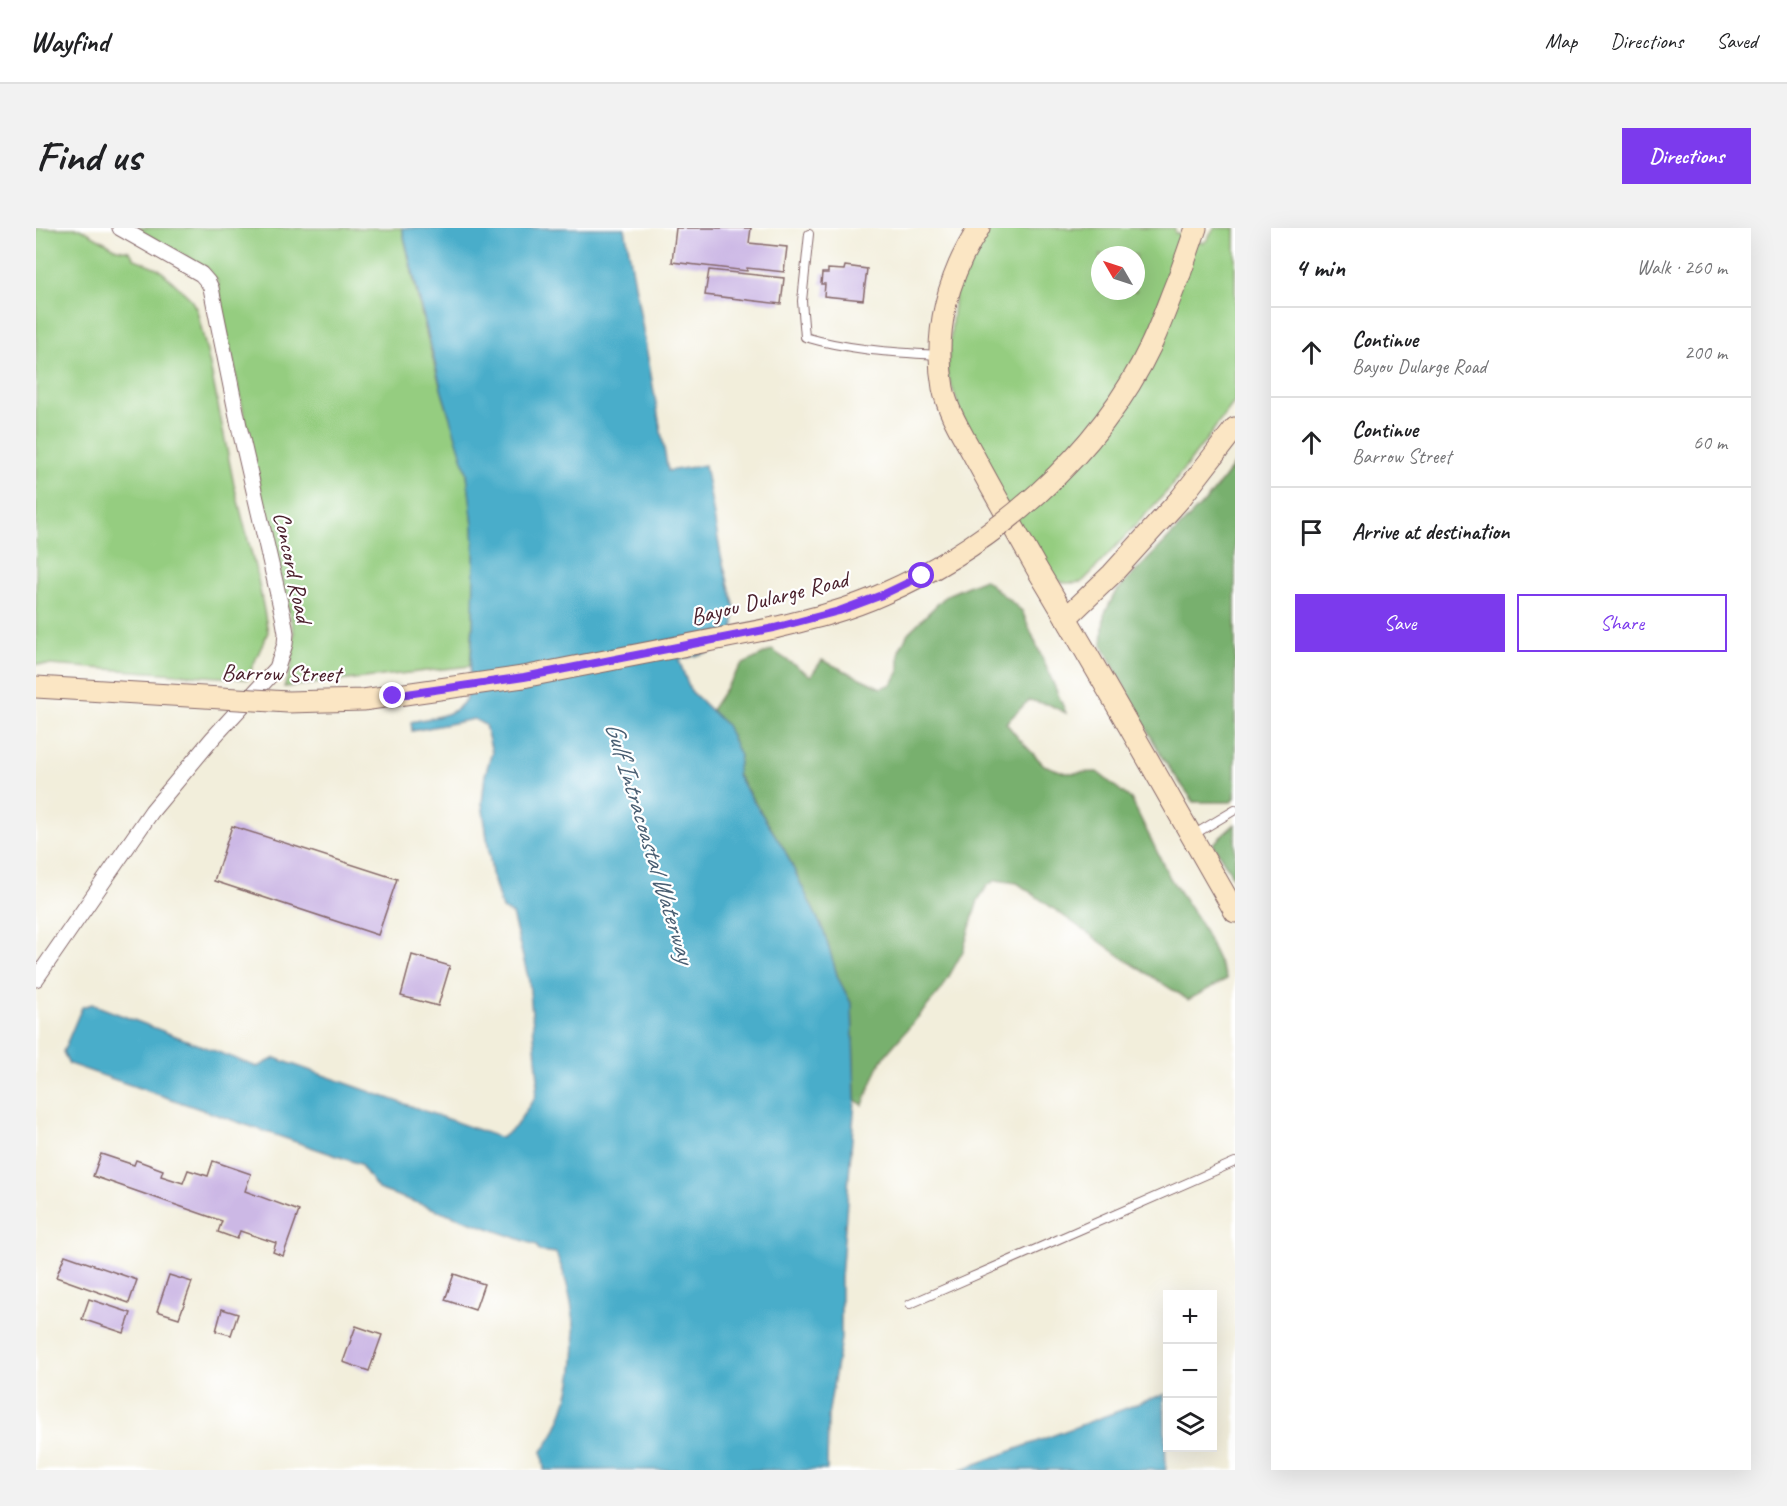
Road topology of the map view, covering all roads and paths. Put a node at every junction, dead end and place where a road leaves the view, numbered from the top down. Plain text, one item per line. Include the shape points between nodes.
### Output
1 (120, 228) edge
2 (979, 228) edge
3 (1193, 231) edge
4 (809, 234) dead end
5 (939, 355) junction
6 (1235, 428) edge
7 (1066, 618) junction
8 (524, 677) joint
9 (36, 687) edge
10 (1235, 810) edge
11 (1192, 836) junction
12 (1235, 912) edge
13 (36, 979) edge
14 (1235, 1162) edge
15 (910, 1304) dead end

1 - 13 street, Concord Road via 196,271 211,288 283,616 285,644 277,668 152,811
2 - 5 main road via 958,263 947,298
3 - 8 main road, Bayou Dularge Road, bridge via 1151,346 1125,390 1086,443 1043,489 980,540 941,566 839,611 774,628
4 - 5 lane via 802,301 805,337 833,345
5 - 7 main road via 950,412
6 - 7 main road via 1180,499
7 - 11 main road
8 - 9 main road, Barrow Street, bridge via 373,698 288,702
10 - 11 lane
11 - 12 main road
14 - 15 lane

